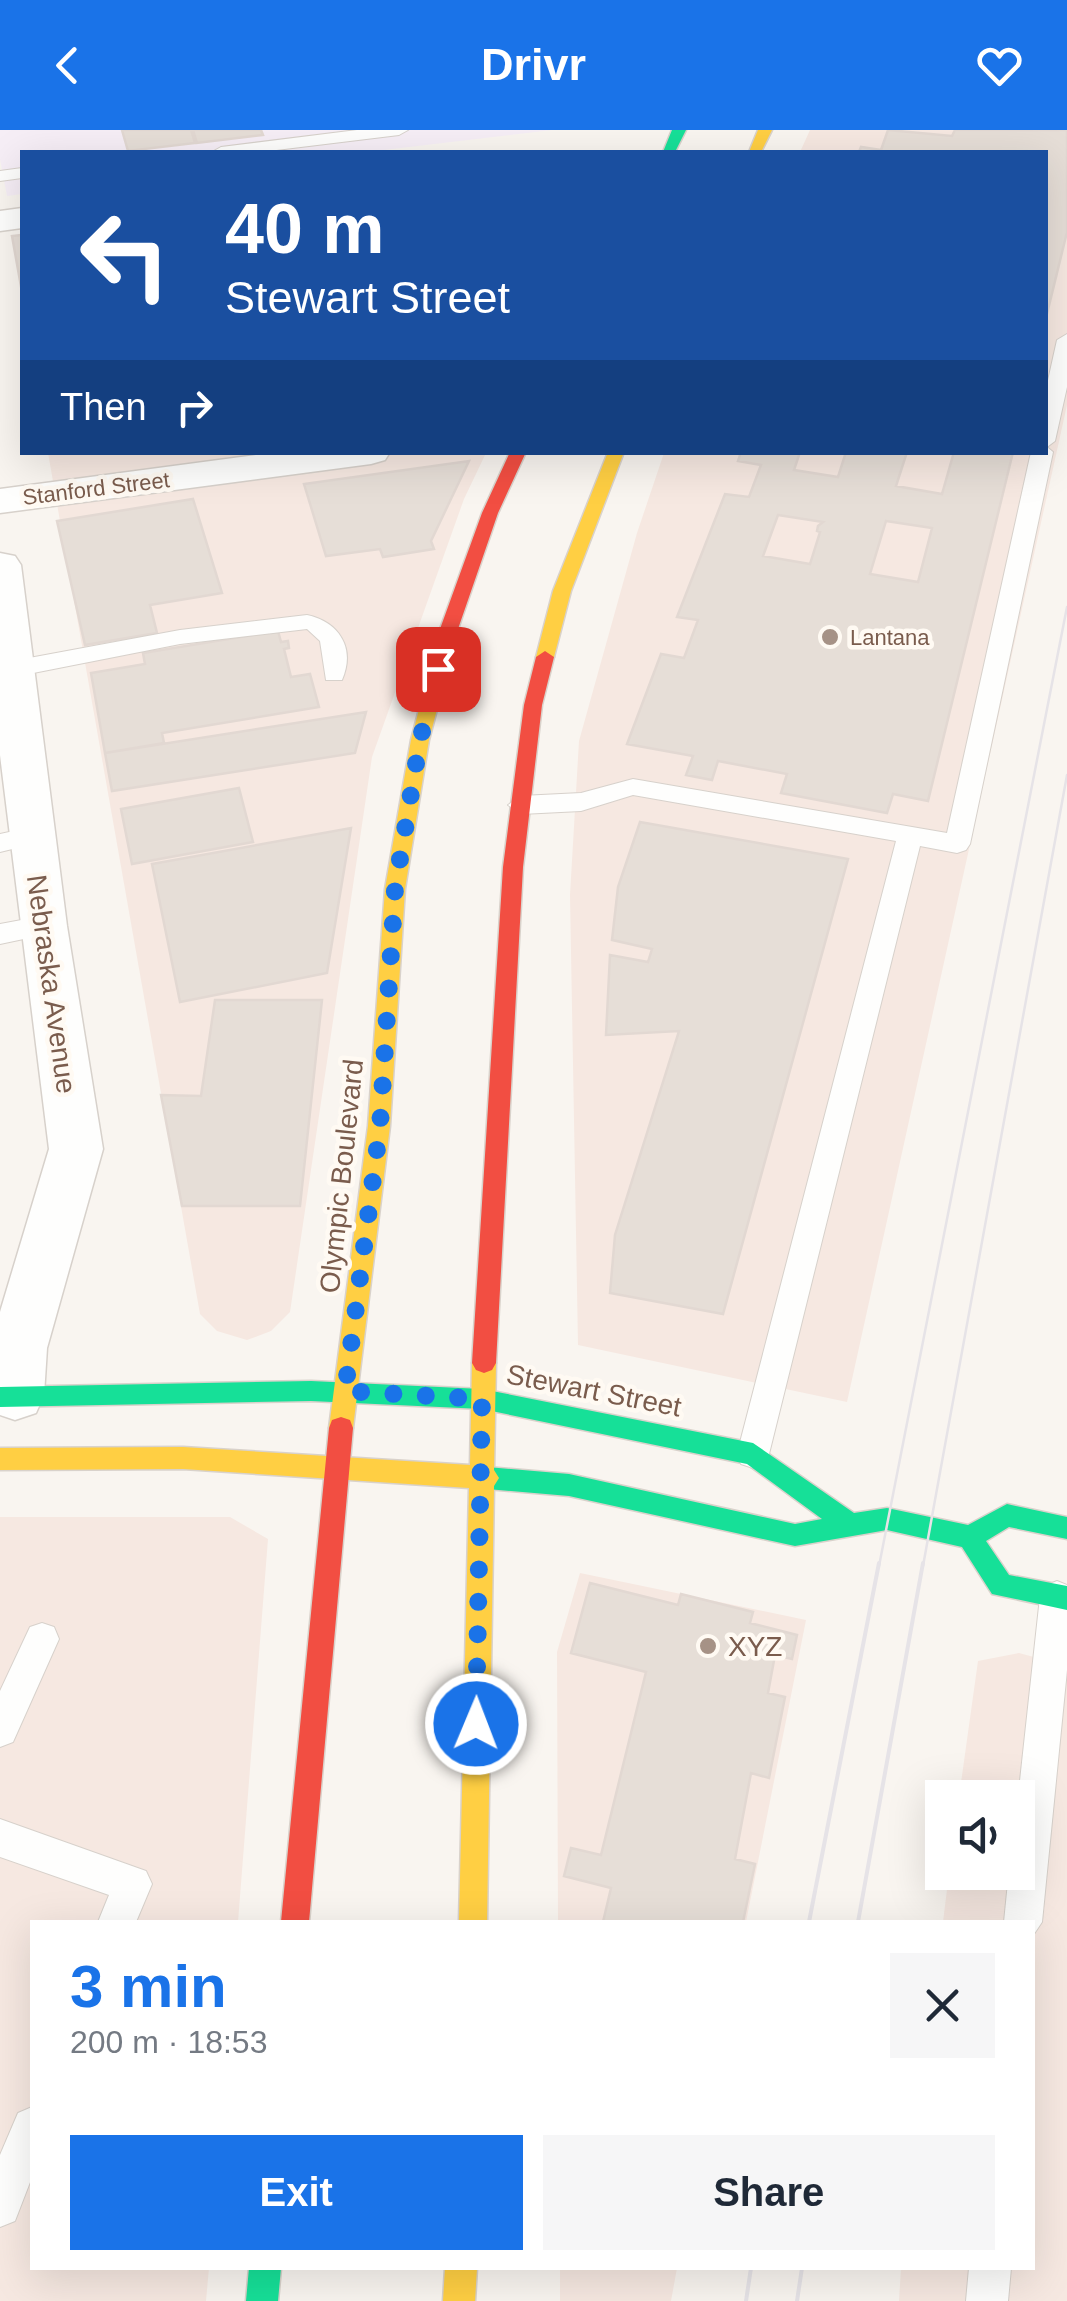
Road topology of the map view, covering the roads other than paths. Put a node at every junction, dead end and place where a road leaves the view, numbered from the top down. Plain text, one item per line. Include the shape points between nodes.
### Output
1 (399, 130) edge
2 (237, 150) edge
3 (1067, 340) edge
4 (1048, 427) edge
5 (325, 455) edge
6 (517, 455) edge
7 (615, 455) edge
8 (1041, 455) edge
9 (249, 460) edge
10 (0, 500) edge
11 (0, 565) edge
12 (334, 675) dead end
13 (9, 676) edge
14 (11, 758) edge
15 (521, 805) junction
16 (910, 835) junction
17 (16, 839) edge
18 (22, 930) edge
19 (345, 1391) junction
20 (7, 1396) edge
21 (482, 1399) junction
22 (753, 1454) junction
23 (0, 1459) edge
24 (337, 1466) junction
25 (480, 1477) junction
26 (847, 1522) junction
27 (1067, 1528) edge
28 (970, 1538) junction
29 (1062, 1598) edge
30 (42, 1639) dead end
31 (0, 1730) edge
32 (0, 1838) edge
33 (118, 1920) edge
34 (295, 1920) edge
35 (474, 1920) edge
36 (1023, 1920) edge
37 (30, 2132) edge
38 (0, 2206) edge
39 (265, 2270) edge
40 (461, 2270) edge
41 (990, 2270) edge
42 (262, 2301) edge
43 (460, 2301) edge
44 (987, 2301) edge

1 - 2 lane
3 - 4 lane
5 - 9 street, Stanford Street
6 - 19 main road, Olympic Boulevard via 448,634 420,740 395,889 380,1126
7 - 15 main road via 562,591 532,705
8 - 16 lane via 957,844
9 - 10 street, Stanford Street
11 - 13 street, Nebraska Avenue
12 - 13 lane via 331,632 308,622 180,637
13 - 14 street, Nebraska Avenue
14 - 17 street, Nebraska Avenue
15 - 16 lane via 581,802 633,787
15 - 21 main road
16 - 22 lane
17 - 18 street, Nebraska Avenue
18 - 20 street, Nebraska Avenue via 76,1149
19 - 20 main road, Stewart Street
19 - 21 main road, Stewart Street
19 - 24 main road, Olympic Boulevard
21 - 22 main road, Stewart Street
21 - 25 main road
22 - 26 main road, Stewart Street
23 - 24 main road via 99,1454
24 - 25 main road
24 - 34 main road, Olympic Boulevard
25 - 26 main road via 569,1485 795,1535
25 - 35 main road
26 - 28 main road via 887,1519
27 - 28 main road via 1008,1515
28 - 29 main road via 1001,1586
29 - 36 lane
30 - 31 lane
32 - 33 lane via 133,1884
37 - 38 lane
39 - 42 main road
40 - 43 main road
41 - 44 lane

